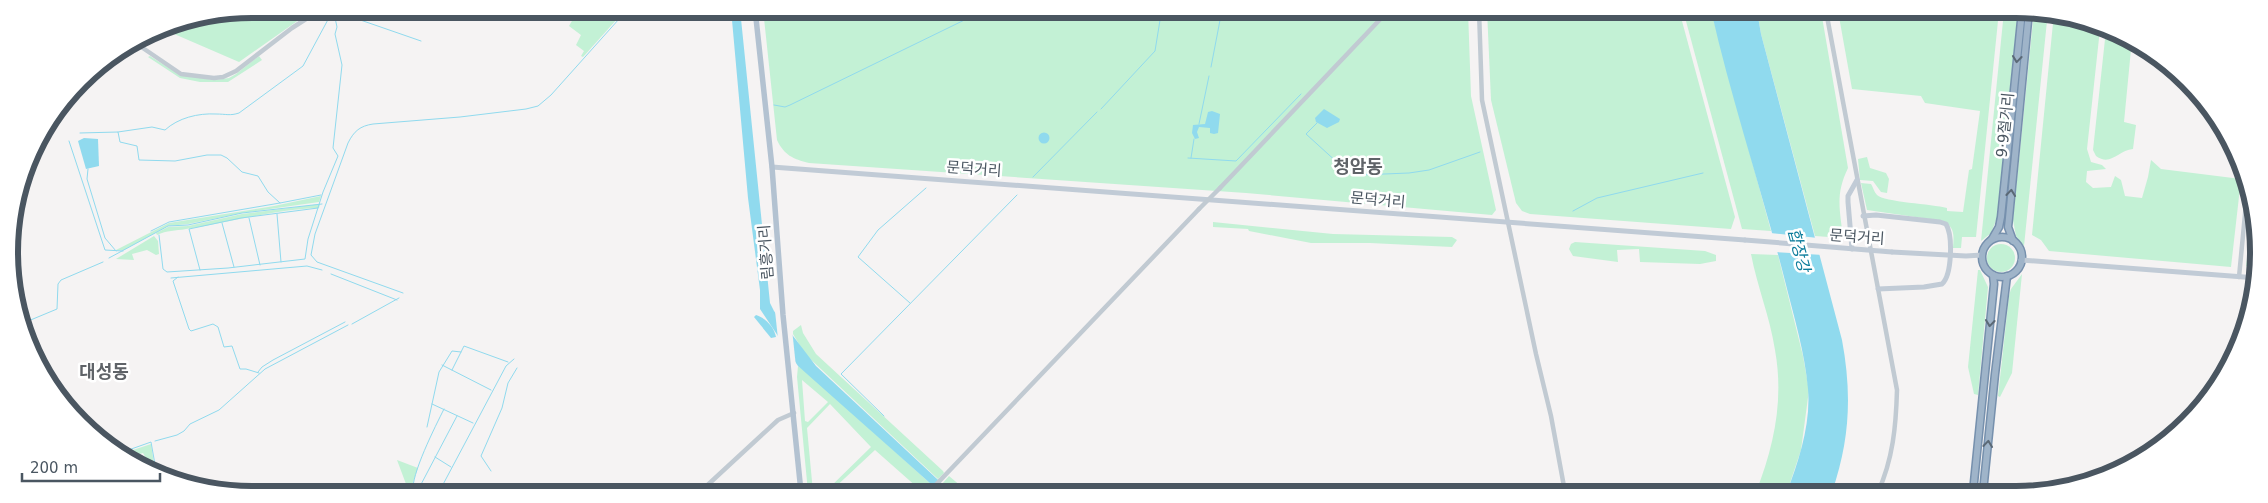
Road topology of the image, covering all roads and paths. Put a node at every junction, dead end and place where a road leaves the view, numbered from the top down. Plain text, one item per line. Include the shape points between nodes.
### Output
1 (310, 18) edge
2 (756, 18) edge
3 (1381, 18) edge
4 (1479, 18) edge
5 (1827, 18) edge
6 (2021, 18) edge
7 (2028, 18) edge
8 (140, 46) edge
9 (772, 167) junction
10 (1857, 180) junction
11 (2246, 205) edge
12 (1863, 216) junction
13 (1509, 223) junction
14 (1992, 239) junction
15 (2013, 241) junction
16 (1852, 250) junction
17 (1982, 255) junction
18 (1950, 256) junction
19 (2021, 260) junction
20 (1993, 275) junction
21 (2007, 276) junction
22 (2239, 277) junction
23 (2249, 278) edge
24 (1878, 289) junction
25 (794, 413) junction
26 (706, 486) edge
27 (800, 486) edge
28 (936, 486) edge
29 (1565, 486) edge
30 (1881, 486) edge
31 (1974, 486) edge
32 (1984, 486) edge

1 - 8 street via 223,77 181,74
2 - 9 main road, 림흥거리
3 - 28 street, bridge
4 - 13 street via 1482,100
5 - 10 street
6 -> 14 highway, 9·9절거리 via 2001,217
15 -> 7 highway, 9·9절거리 via 2008,227
9 - 13 main road, 문덕거리
9 - 25 main road, 림흥거리
10 - 12 street
10 - 16 main road via 1848,196
11 - 22 street
12 - 18 main road via 1946,224 1951,236
12 - 24 street
13 - 16 main road, 문덕거리, bridge
13 - 29 street
14 - 15 highway via 2003,237
14 - 17 highway
15 - 19 highway via 2020,249
16 - 18 main road, 문덕거리, bridge
17 - 18 main road, 문덕거리
17 - 20 highway via 1984,266
18 - 24 main road via 1948,276 1942,284 1924,288
19 - 21 highway via 2016,270
19 - 22 main road
20 - 21 highway
20 -> 31 highway
32 -> 21 highway
22 - 23 main road
24 - 30 street via 1897,390 1896,430 1887,473
25 - 26 street via 778,420
25 - 27 main road, 림흥거리

